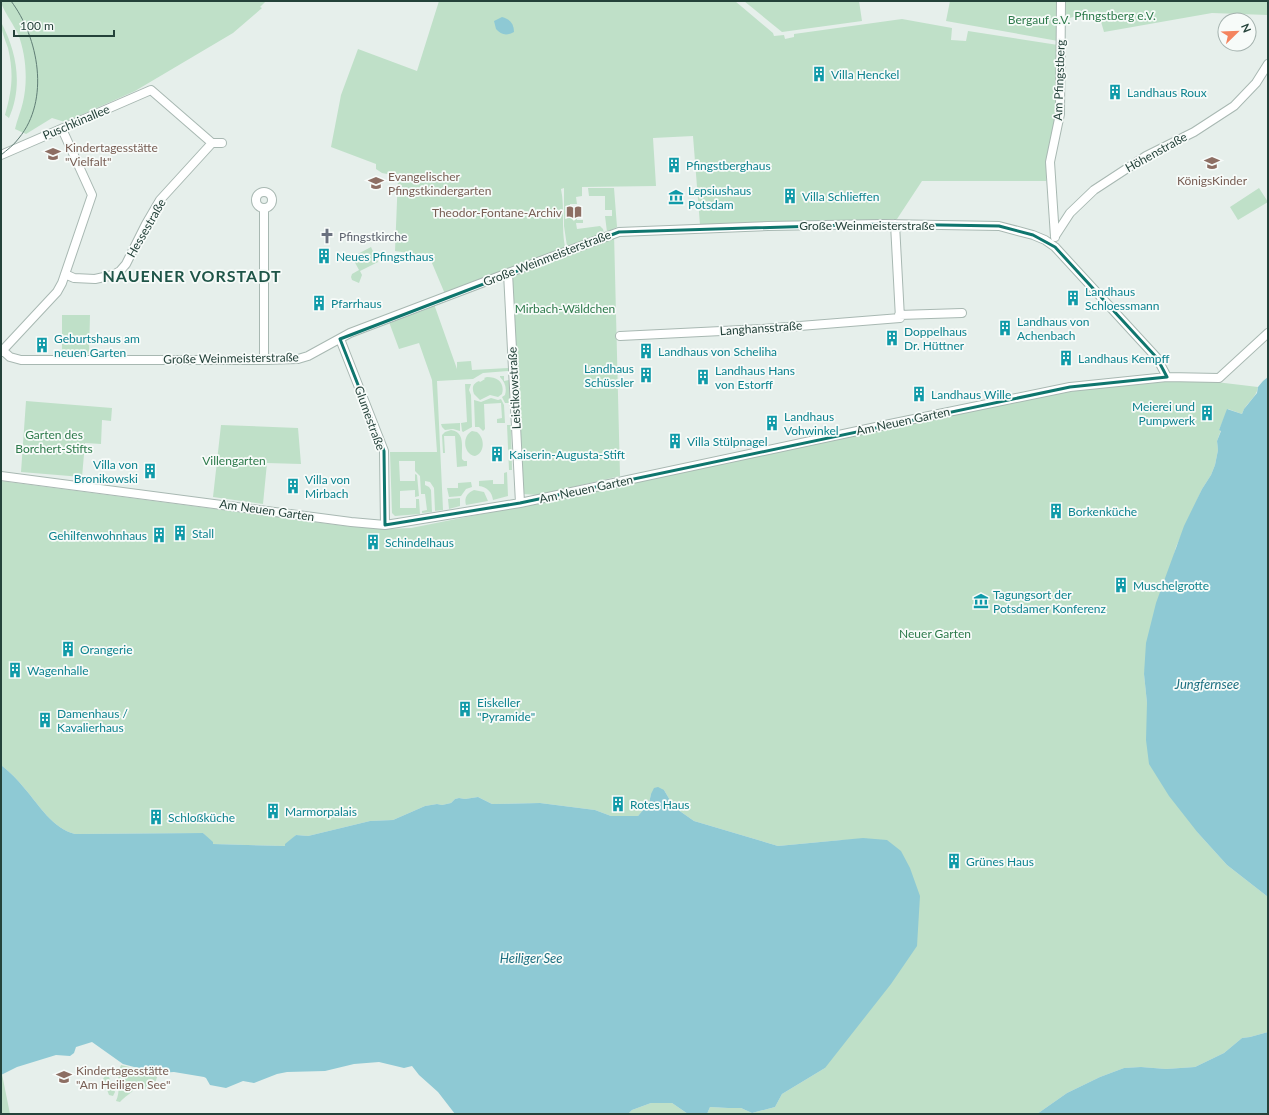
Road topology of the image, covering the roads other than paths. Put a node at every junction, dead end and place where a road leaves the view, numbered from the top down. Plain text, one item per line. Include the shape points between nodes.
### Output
1 (1062, 1) edge
2 (1268, 64) edge
3 (62, 128) junction
4 (212, 143) junction
5 (222, 143) dead end
6 (1, 155) edge
7 (264, 208) dead end
8 (1062, 210) junction
9 (895, 224) junction
10 (1055, 236) junction
11 (1055, 247) junction
12 (508, 273) junction
13 (65, 274) junction
14 (962, 313) dead end
15 (900, 315) junction
16 (1268, 333) edge
17 (620, 336) dead end
18 (340, 339) junction
19 (1, 351) edge
20 (264, 360) junction
21 (1167, 377) junction
22 (1, 476) edge
23 (520, 503) junction
24 (385, 525) junction

1 - 8 street, Am Pfingstberg via 1060,114 1050,162 1050,179
2 - 8 street, Höhenstraße via 1256,83 1234,106 1194,132 1146,156
3 - 4 street, Puschkinallee via 151,90
3 - 6 street, Puschkinallee
3 - 13 street via 92,195
4 - 5 street
4 - 13 street, Hessestraße via 160,200 120,271 95,279 74,278
7 - 20 street
8 - 10 street, Am Pfingstberg
8 - 10 street, Höhenstraße
9 - 11 street, Große Weinmeisterstraße via 1006,227 1033,235
9 - 12 street, Große Weinmeisterstraße via 624,231
9 - 15 street
10 - 11 street
11 - 21 street, Große Weinmeisterstraße via 1157,358
12 - 18 street, Große Weinmeisterstraße
12 - 23 street, Leistikowstraße
13 - 19 street via 57,292
14 - 15 street, Langhansstraße
15 - 17 street, Langhansstraße via 900,318 762,329
16 - 21 street, Am Neuen Garten via 1219,378
18 - 20 street, Große Weinmeisterstraße via 298,359
18 - 24 street, Glumestraße via 384,451
19 - 20 street, Große Weinmeisterstraße via 21,360
21 - 23 street, Am Neuen Garten via 1070,387
22 - 24 street, Am Neuen Garten
23 - 24 street, Am Neuen Garten

